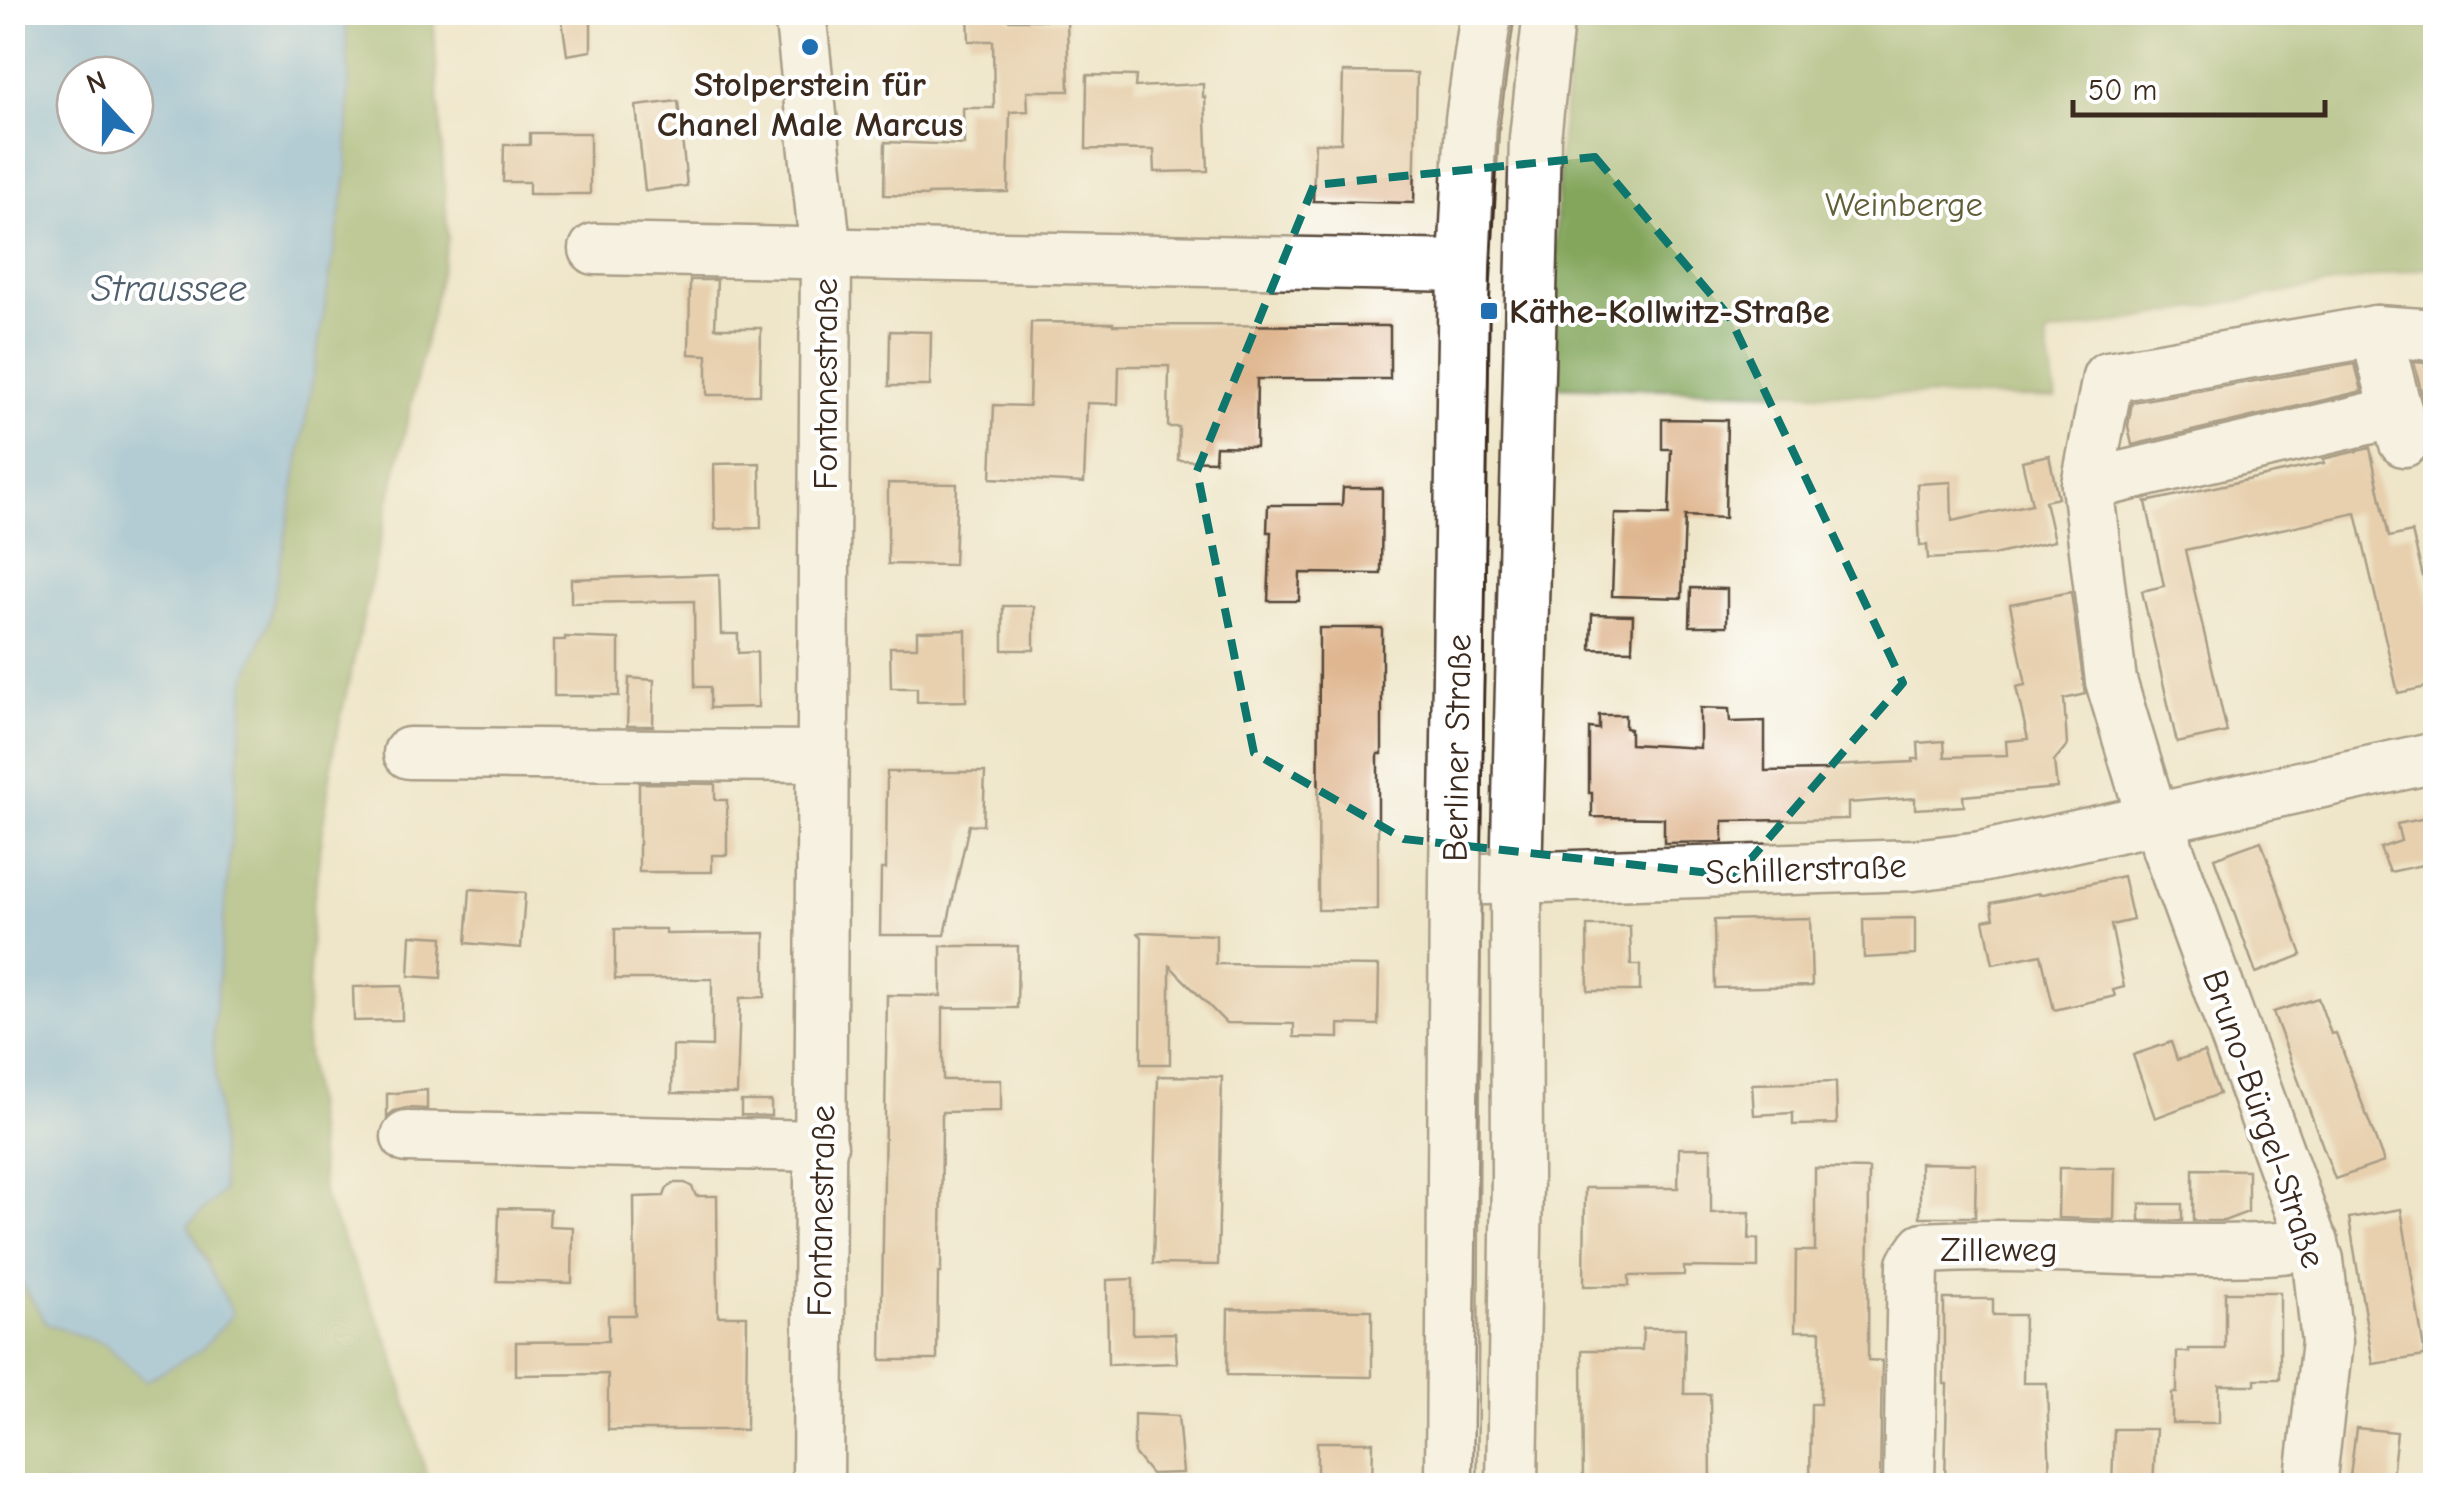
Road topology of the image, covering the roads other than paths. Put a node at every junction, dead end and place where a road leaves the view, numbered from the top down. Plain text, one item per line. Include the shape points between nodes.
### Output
1 (800, 12) edge
2 (1486, 12) edge
3 (1549, 12) edge
4 (596, 249) dead end
5 (826, 254) junction
6 (1464, 266) junction
7 (2376, 331) junction
8 (2436, 335) edge
9 (2087, 485) junction
10 (409, 752) dead end
11 (823, 756) junction
12 (2436, 757) edge
13 (2157, 820) junction
14 (1454, 878) junction
15 (1516, 879) junction
16 (407, 1138) dead end
17 (822, 1146) junction
18 (2313, 1243) junction
19 (818, 1486) edge
20 (1451, 1486) edge
21 (1512, 1486) edge
22 (1909, 1486) edge
23 (2310, 1486) edge

1 - 5 street, Fontanestraße
2 - 6 street, Berliner Straße via 1470,120
3 - 15 street, Berliner Straße via 1534,138
4 - 5 street
5 - 6 street
5 - 11 street, Fontanestraße
6 - 14 street, Berliner Straße
7 - 8 street
7 - 9 street via 2108,378
7 - 9 street via 2400,427
9 - 13 street via 2111,681
10 - 11 street
11 - 17 street, Fontanestraße
12 - 13 street, Schillerstraße
13 - 15 street, Schillerstraße via 1914,865
13 - 18 street, Bruno-Bürgel-Straße
14 - 15 street, Schillerstraße
14 - 20 street, Berliner Straße
15 - 21 street, Berliner Straße
16 - 17 street
17 - 19 street, Fontanestraße
18 - 22 street, Zilleweg via 2135,1251 1924,1248 1913,1264
18 - 23 street, Bruno-Bürgel-Straße via 2327,1342

